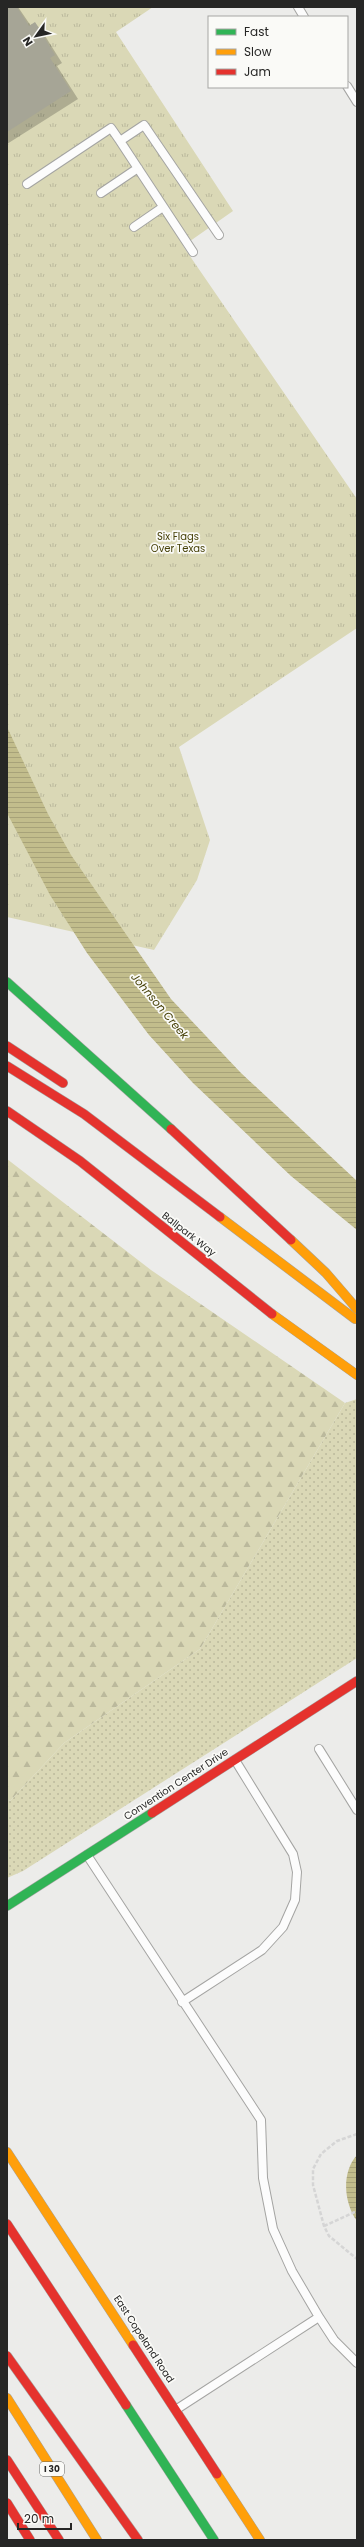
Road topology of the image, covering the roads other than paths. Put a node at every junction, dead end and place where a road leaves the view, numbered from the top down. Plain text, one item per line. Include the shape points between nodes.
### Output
1 (298, 7) edge
2 (303, 16) edge
3 (348, 88) edge
4 (357, 102) edge
5 (120, 141) junction
6 (138, 168) junction
7 (27, 184) dead end
8 (100, 193) dead end
9 (163, 207) junction
10 (134, 227) dead end
11 (219, 235) dead end
12 (193, 252) dead end
13 (7, 982) edge
14 (7, 1046) edge
15 (7, 1066) edge
16 (73, 1090) dead end
17 (7, 1111) edge
18 (137, 1141) dead end
19 (183, 1187) junction
20 (357, 1309) edge
21 (357, 1320) edge
22 (357, 1375) edge
23 (357, 1681) edge
24 (319, 1749) dead end
25 (235, 1760) junction
26 (357, 1810) edge
27 (86, 1855) junction
28 (7, 1906) edge
29 (182, 2002) junction
30 (7, 2152) edge
31 (7, 2224) edge
32 (319, 2318) junction
33 (7, 2356) edge
34 (357, 2363) edge
35 (7, 2398) edge
36 (176, 2409) junction
37 (7, 2460) edge
38 (7, 2502) edge
39 (30, 2540) edge
40 (59, 2540) edge
41 (97, 2540) edge
42 (138, 2540) edge
43 (214, 2540) edge
44 (260, 2540) edge

1 - 2 lane
3 - 4 lane
5 - 6 lane
5 - 7 lane via 112,128
5 - 11 lane via 144,125
6 - 8 lane
6 - 9 lane
9 - 10 lane
9 - 12 lane
13 - 20 main road via 193,1148 326,1273
14 - 16 main road
15 - 19 main road via 84,1114
17 - 22 main road, Ballpark Way via 80,1161 289,1327
18 - 19 main road
19 - 21 main road via 303,1282
23 - 25 main road, Convention Center Drive
24 - 26 lane
25 - 27 main road, Convention Center Drive
25 - 29 lane via 293,1854 297,1872 295,1900 283,1928 262,1950
27 - 28 main road, Convention Center Drive
27 - 29 lane
29 - 32 lane via 261,2120 263,2178 273,2229 292,2271
30 - 36 main road, East Copeland Road
31 - 43 main road
32 - 34 lane via 334,2340
32 - 36 lane
33 - 42 main road
35 - 41 main road, I 30
36 - 44 main road, East Copeland Road
37 - 40 main road
38 - 39 main road

